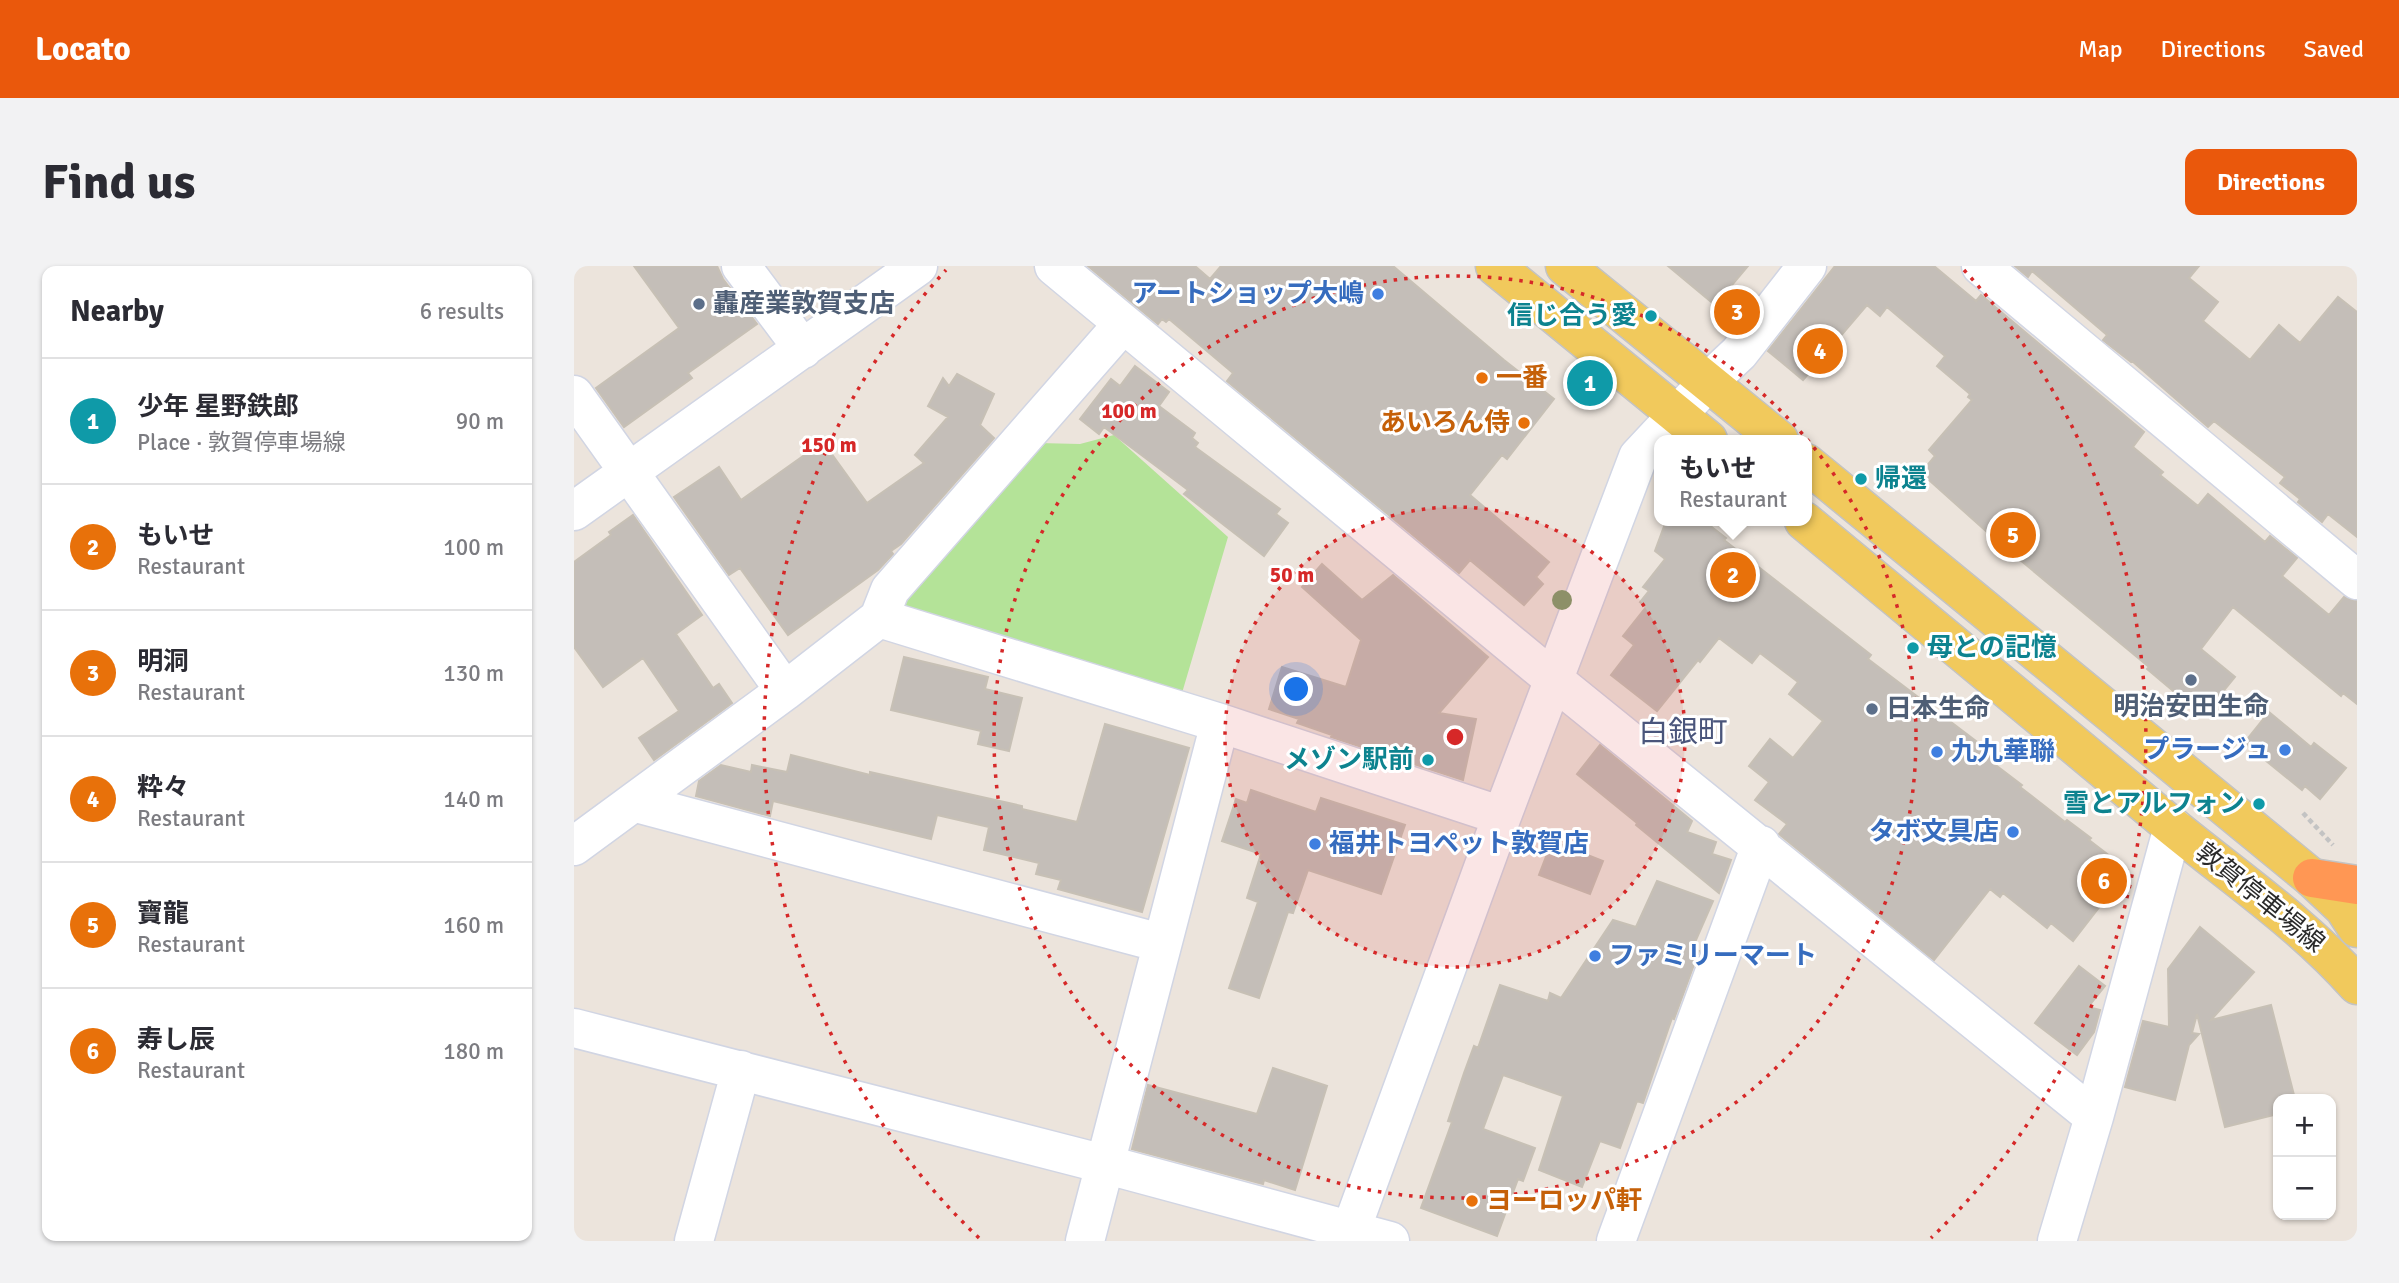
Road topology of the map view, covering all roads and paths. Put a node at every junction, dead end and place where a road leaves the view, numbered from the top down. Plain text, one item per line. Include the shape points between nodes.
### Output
1 (741, 266) edge
2 (1054, 266) edge
3 (1495, 266) edge
4 (1565, 266) edge
5 (1807, 266) edge
6 (1981, 266) edge
7 (904, 270) edge
8 (1124, 324) junction
9 (803, 349) junction
10 (1707, 383) junction
11 (574, 395) edge
12 (1678, 414) junction
13 (1658, 435) edge
14 (1702, 435) edge
15 (1773, 435) edge
16 (1654, 440) edge
17 (1812, 467) edge
18 (631, 473) junction
19 (574, 511) edge
20 (1810, 526) edge
21 (2357, 580) edge
22 (878, 618) junction
23 (1553, 680) junction
24 (785, 691) junction
25 (1220, 723) junction
26 (636, 803) junction
27 (2303, 813) dead end
28 (1502, 816) junction
29 (2173, 827) junction
30 (1761, 845) junction
31 (574, 846) edge
32 (2335, 847) dead end
33 (2312, 878) junction
34 (2357, 885) edge
35 (2357, 928) edge
36 (1161, 943) junction
37 (2357, 985) edge
38 (574, 1028) edge
39 (741, 1070) junction
40 (2095, 1117) junction
41 (1104, 1164) junction
42 (1349, 1236) edge
43 (694, 1241) edge
44 (1085, 1241) edge
45 (1390, 1241) edge
46 (1616, 1241) edge
47 (2057, 1241) edge

1 - 9 street
2 - 8 street
3 - 12 main road
4 - 10 main road
5 - 10 street via 1739,353
6 - 21 street
7 - 9 street
8 - 22 street via 890,590
8 - 23 street
9 - 18 street
10 - 12 street
10 - 15 main road
11 - 18 street
12 - 13 street
12 - 14 main road
16 - 23 street via 1638,457
17 - 33 main road, 敦賀停車場線
18 - 19 street
18 - 24 street
20 - 29 main road, 敦賀停車場線
22 - 24 street
22 - 25 street
23 - 28 street
23 - 30 street
24 - 26 street
25 - 28 street
25 - 36 street
26 - 31 street
26 - 36 street
27 - 32 path
28 - 42 street
29 - 37 main road, 敦賀停車場線 via 2320,945
29 - 40 street
30 - 40 street
30 - 46 street
33 - 34 highway
33 - 35 main road, 敦賀停車場線 via 2344,908
36 - 41 street
38 - 39 street
39 - 41 street
39 - 43 street
40 - 47 street
41 - 42 street
41 - 44 street
42 - 45 street

